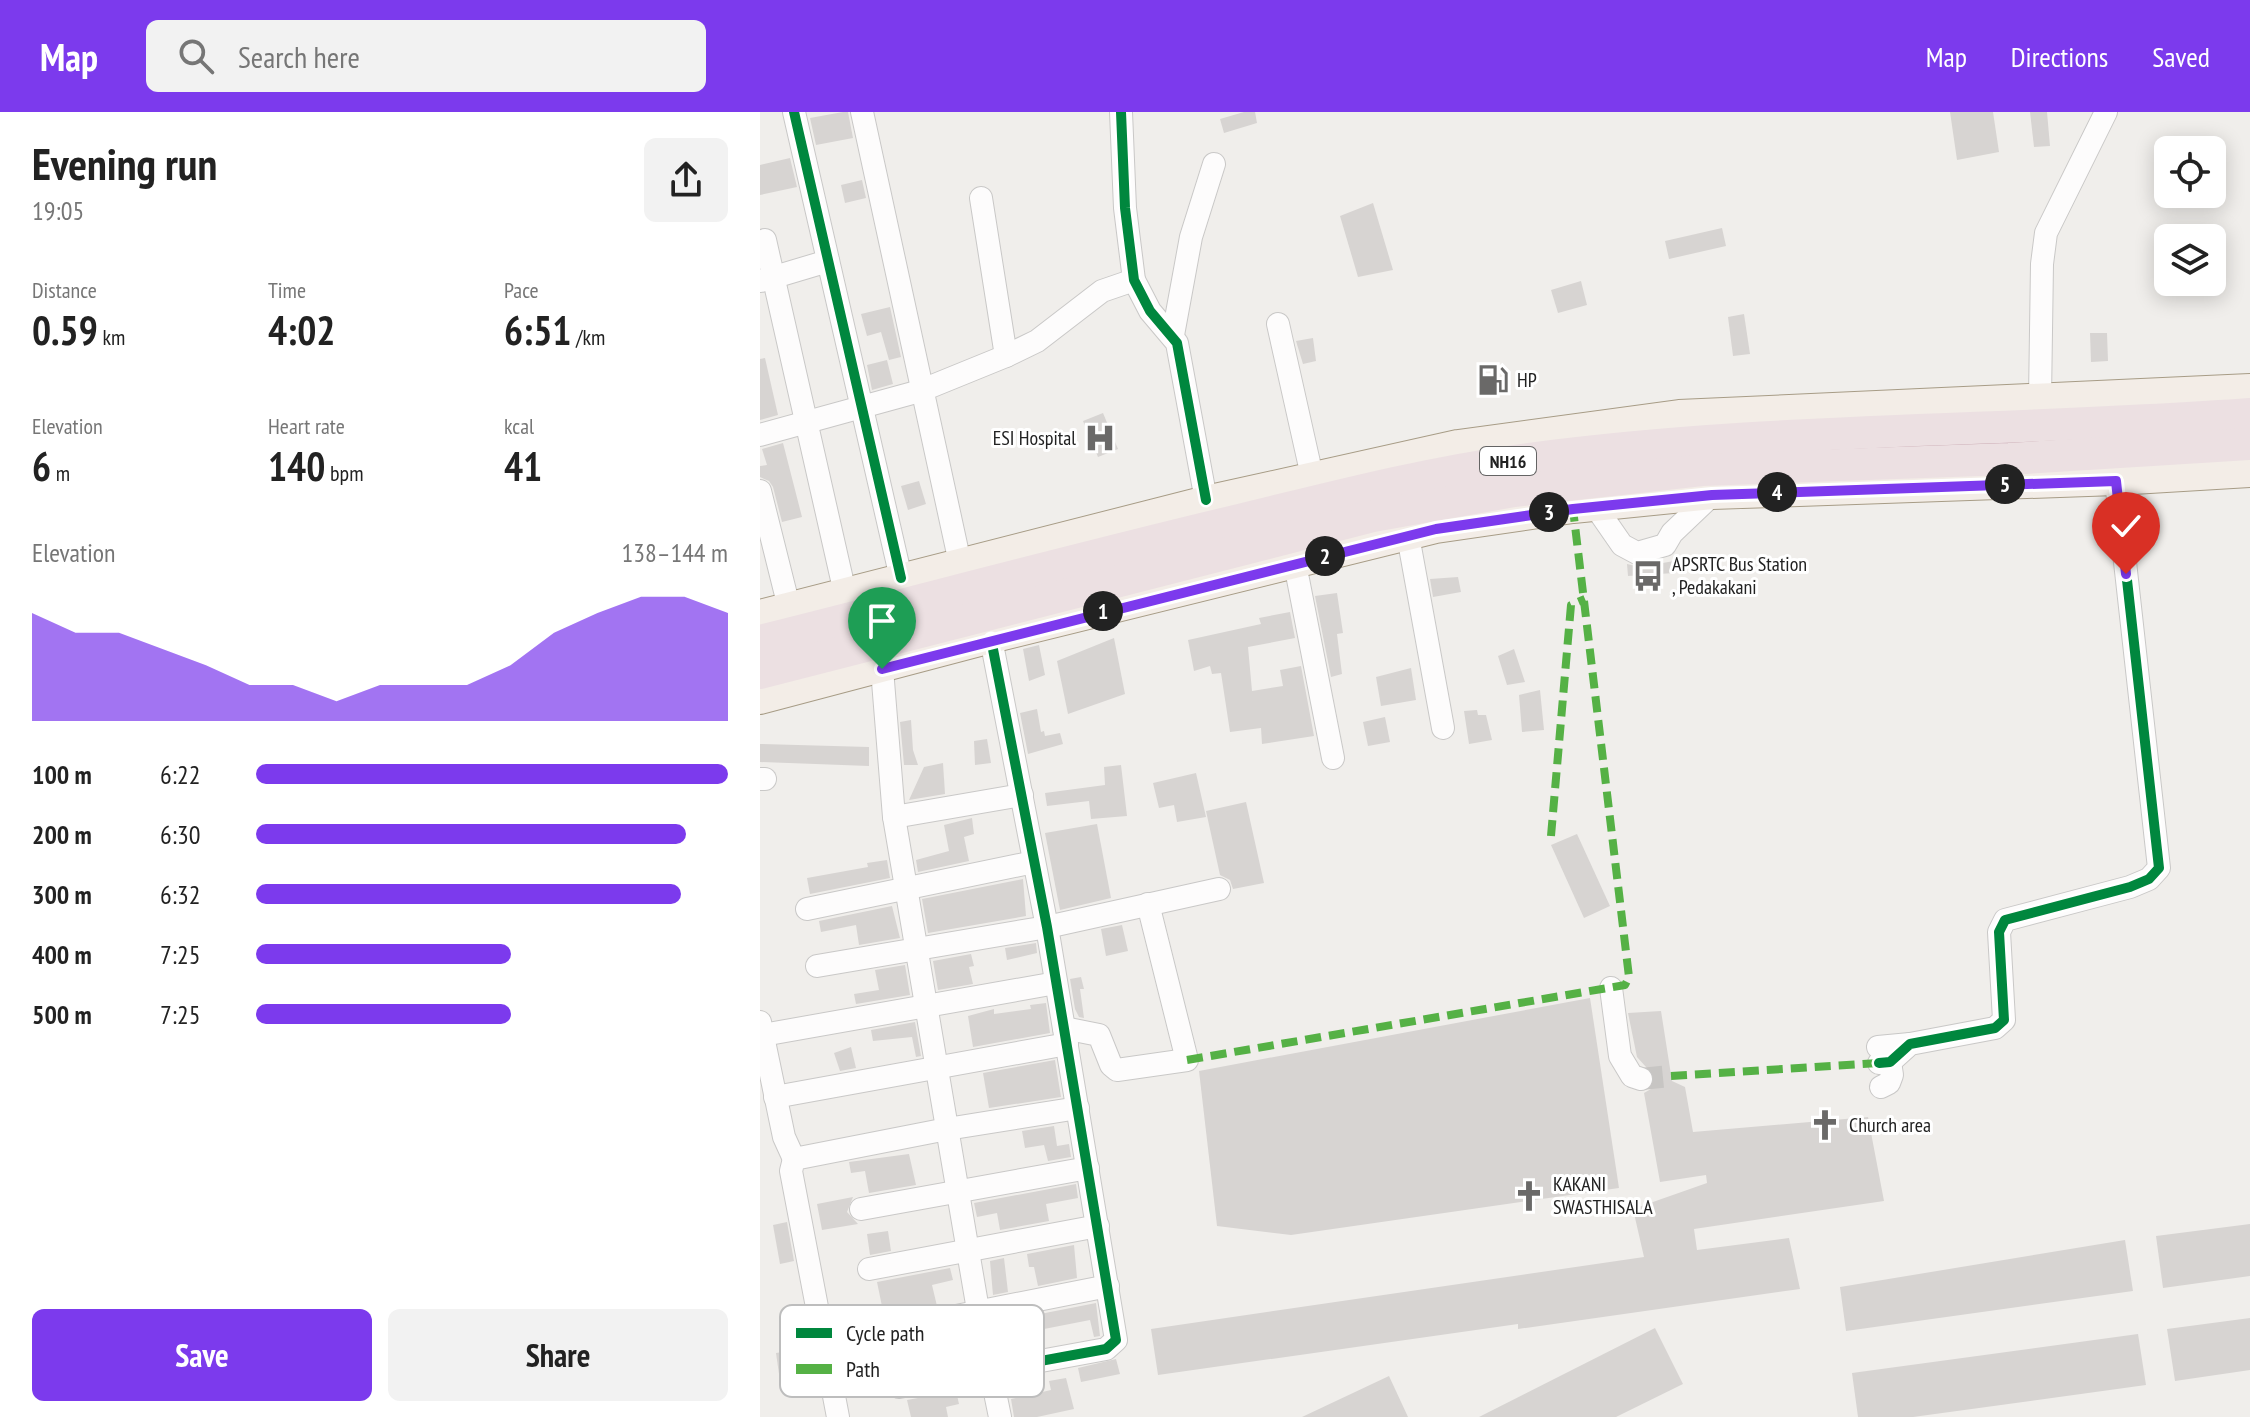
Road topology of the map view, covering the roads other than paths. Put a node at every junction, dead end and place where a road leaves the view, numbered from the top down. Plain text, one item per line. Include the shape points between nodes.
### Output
1 (794, 112) edge
2 (862, 112) edge
3 (1121, 112) edge
4 (2106, 112) edge
5 (1214, 164) dead end
6 (981, 198) dead end
7 (765, 240) dead end
8 (828, 261) junction
9 (767, 279) edge
10 (1134, 280) junction
11 (1278, 324) dead end
12 (1173, 335) junction
13 (1006, 356) junction
14 (2250, 388) edge
15 (920, 391) junction
16 (2040, 398) junction
17 (862, 407) junction
18 (2250, 414) edge
19 (807, 422) junction
20 (760, 435) edge
21 (2250, 444) edge
22 (2250, 473) edge
23 (1312, 476) junction
24 (2116, 481) junction
25 (760, 491) edge
26 (1712, 495) junction
27 (1206, 500) junction
28 (1595, 506) junction
29 (1408, 536) junction
30 (960, 563) junction
31 (1295, 564) junction
32 (901, 578) junction
33 (845, 593) junction
34 (789, 607) junction
35 (760, 614) edge
36 (991, 639) junction
37 (760, 641) edge
38 (882, 669) junction
39 (760, 673) edge
40 (760, 700) edge
41 (1443, 728) dead end
42 (1333, 758) dead end
43 (1022, 795) junction
44 (894, 817) junction
45 (1034, 862) junction
46 (906, 888) junction
47 (1219, 889) dead end
48 (1149, 908) junction
49 (807, 909) dead end
50 (1047, 927) junction
51 (917, 949) junction
52 (817, 966) dead end
53 (1056, 983) junction
54 (1611, 988) dead end
55 (926, 1006) junction
56 (761, 1028) edge
57 (1066, 1036) junction
58 (936, 1067) junction
59 (1641, 1079) dead end
60 (1881, 1087) dead end
61 (775, 1097) junction
62 (1078, 1108) junction
63 (947, 1129) junction
64 (794, 1159) junction
65 (1088, 1168) junction
66 (958, 1190) junction
67 (861, 1209) dead end
68 (1098, 1226) junction
69 (968, 1250) junction
70 (869, 1269) dead end
71 (1108, 1286) junction
72 (817, 1305) edge
73 (977, 1305) edge
74 (1005, 1305) edge
75 (1044, 1361) edge
76 (834, 1397) edge
77 (995, 1397) edge
78 (838, 1417) edge
79 (1000, 1417) edge

1 - 8 street
2 - 15 street
3 - 10 street
4 - 16 street via 2046,233
5 - 12 street via 1191,237
6 - 13 street
7 - 9 street
8 - 9 street
8 - 17 street
9 - 19 street
10 - 12 street via 1150,311
10 - 13 street via 1102,291 1037,341
11 - 23 street
12 - 27 street
13 - 15 street
14 - 16 main road
15 - 17 street
15 - 30 street
16 - 23 main road via 1679,414 1458,444
17 - 19 street
17 - 32 street
18 - 37 highway, NH16 via 1640,445 1510,461 1336,496
19 - 20 street
19 - 33 street
21 - 39 highway, NH16 via 1702,470 1514,491 1373,516
22 - 24 main road
23 - 27 main road
24 - 26 main road
24 - 60 street via 2159,868 2130,887 2005,920 1999,932 2004,1020 1995,1028 1910,1044 1882,1057 1892,1075
25 - 34 street
26 - 28 main road
26 - 28 street via 1665,545 1637,553 1622,545
27 - 30 main road
28 - 29 main road
29 - 31 main road
29 - 41 street
30 - 32 main road
31 - 36 main road
31 - 42 street
32 - 33 main road
33 - 34 main road
34 - 35 main road
36 - 38 main road
36 - 43 street
38 - 40 main road
38 - 44 street
43 - 44 street
43 - 45 street
44 - 46 street
45 - 46 street
45 - 50 street
46 - 49 street
46 - 51 street
47 - 48 street
48 - 50 street
48 - 57 street via 1188,1057 1117,1070 1099,1035
50 - 51 street
50 - 53 street
51 - 52 street
51 - 55 street
53 - 55 street
53 - 57 street
54 - 59 street via 1620,1056 1632,1076
55 - 56 street
55 - 58 street
56 - 61 street
57 - 58 street
57 - 62 street
58 - 61 street
58 - 63 street
61 - 64 street
62 - 63 street
62 - 65 street
63 - 64 street
63 - 66 street
64 - 72 street via 791,1171
65 - 66 street
65 - 68 street
66 - 67 street
66 - 69 street
68 - 69 street
68 - 71 street
69 - 70 street
69 - 73 street
71 - 74 street
71 - 75 street via 1114,1345
76 - 78 street
77 - 79 street

